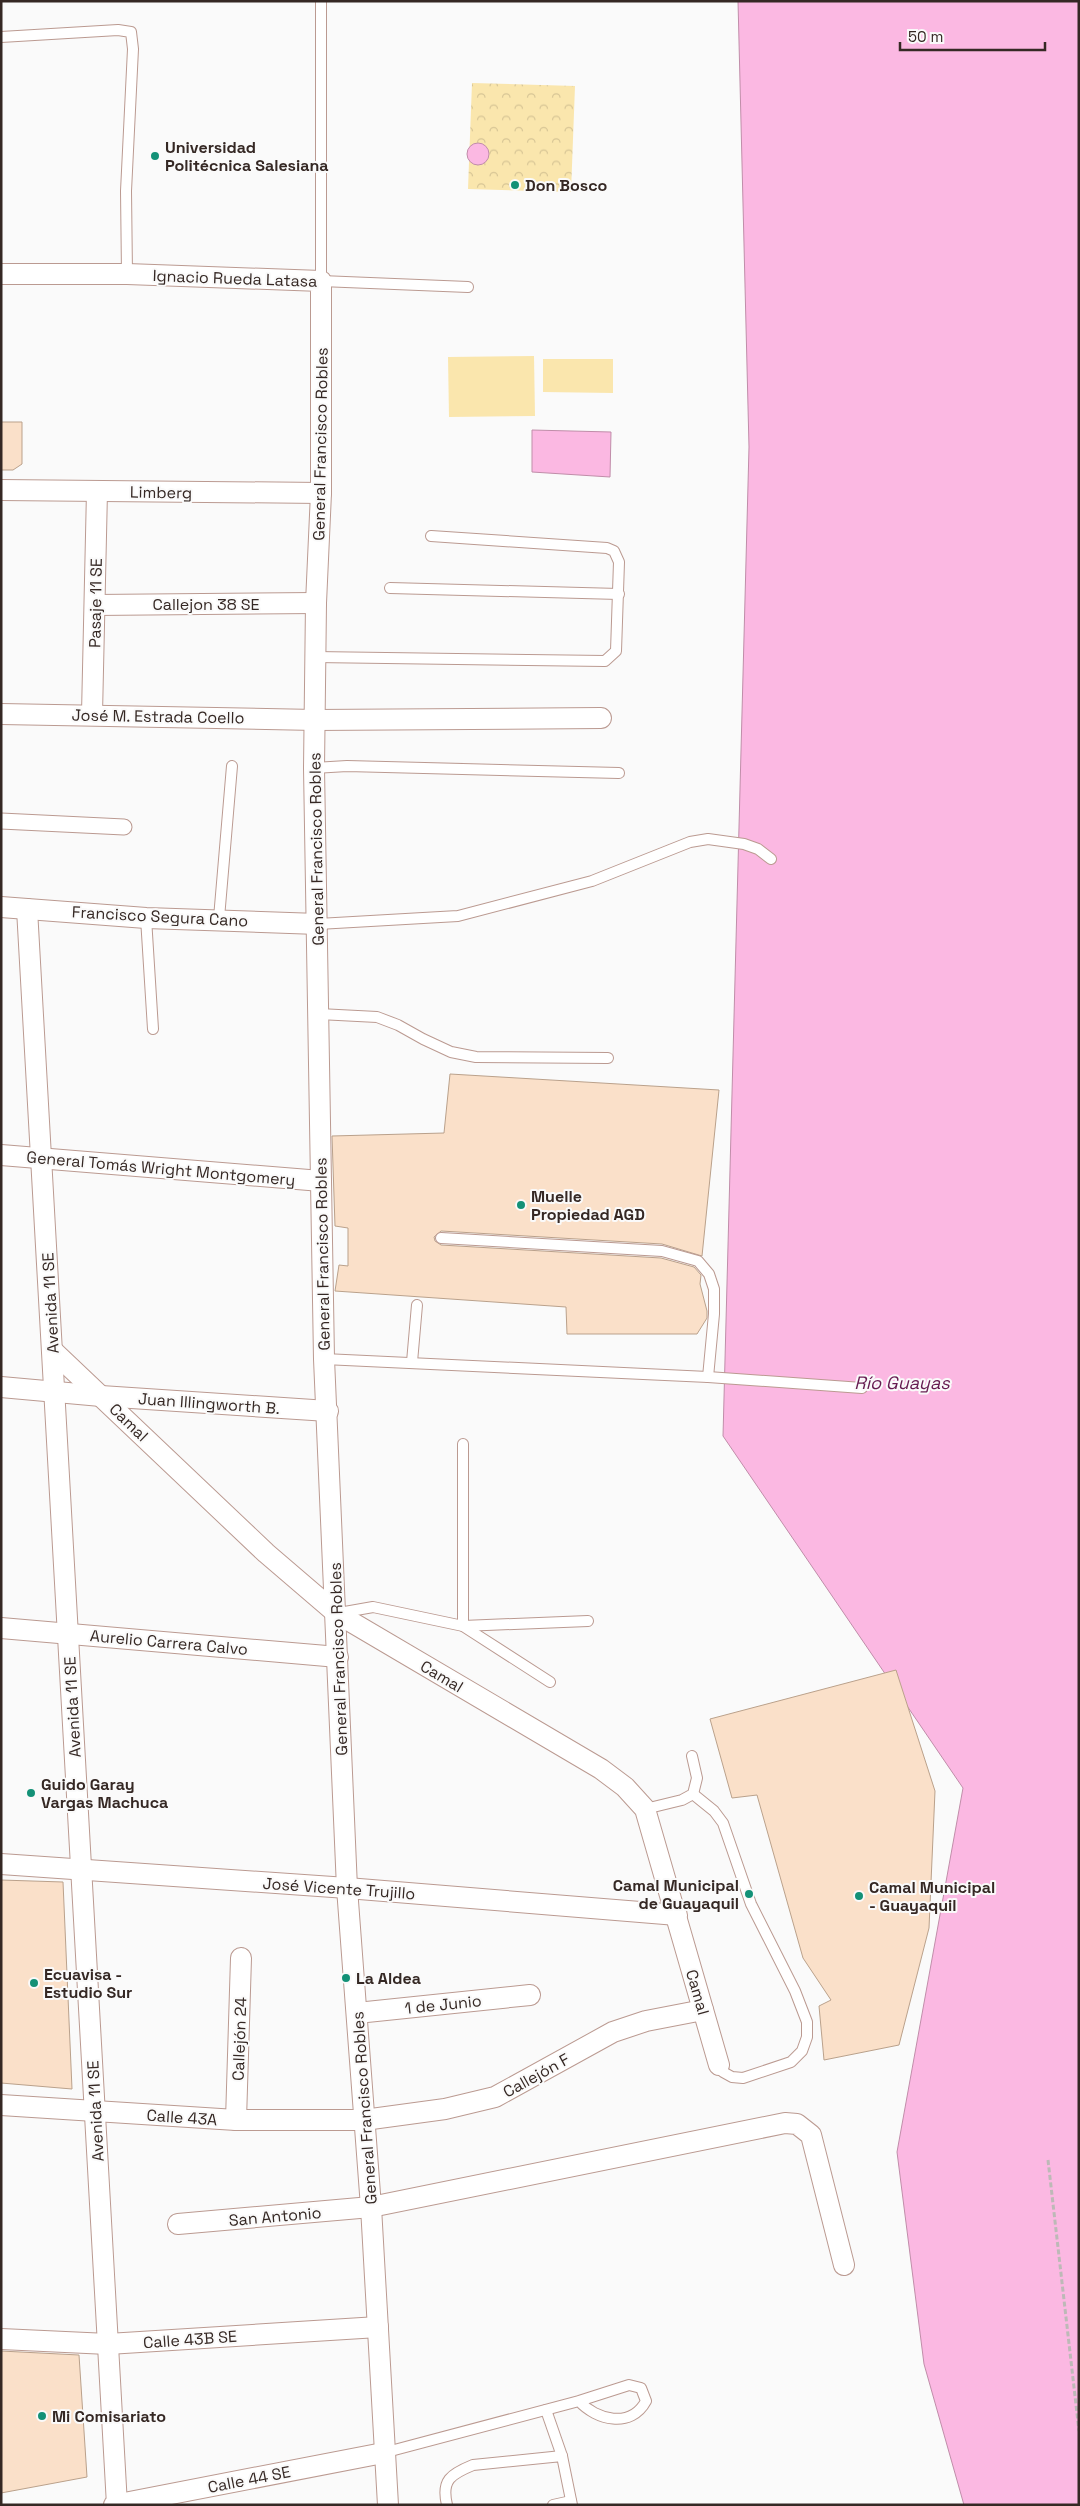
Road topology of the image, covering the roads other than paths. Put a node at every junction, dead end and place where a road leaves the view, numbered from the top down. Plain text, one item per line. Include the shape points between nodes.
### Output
1 (321, 1) edge
2 (1, 36) edge
3 (1, 274) edge
4 (127, 274) junction
5 (321, 281) junction
6 (468, 287) dead end
7 (1, 490) edge
8 (97, 491) junction
9 (321, 493) junction
10 (431, 536) dead end
11 (390, 588) dead end
12 (618, 594) junction
13 (316, 603) junction
14 (95, 605) junction
15 (316, 657) junction
16 (1, 714) edge
17 (92, 714) junction
18 (601, 718) dead end
19 (315, 720) junction
20 (232, 766) dead end
21 (314, 768) junction
22 (619, 773) dead end
23 (1, 821) edge
24 (124, 827) dead end
25 (771, 860) dead end
26 (1, 907) edge
27 (27, 909) junction
28 (146, 918) junction
29 (218, 918) junction
30 (318, 924) junction
31 (319, 1014) junction
32 (153, 1029) dead end
33 (608, 1058) dead end
34 (1, 1156) edge
35 (42, 1159) junction
36 (321, 1181) junction
37 (441, 1238) dead end
38 (417, 1305) dead end
39 (52, 1350) junction
40 (324, 1359) junction
41 (412, 1362) junction
42 (708, 1377) junction
43 (1, 1387) edge
44 (862, 1388) dead end
45 (54, 1390) junction
46 (101, 1396) junction
47 (328, 1411) junction
48 (463, 1444) dead end
49 (336, 1613) junction
50 (588, 1621) dead end
51 (462, 1626) junction
52 (1, 1628) edge
53 (68, 1632) junction
54 (338, 1657) junction
55 (550, 1682) dead end
56 (692, 1756) dead end
57 (693, 1794) junction
58 (645, 1809) junction
59 (1, 1864) edge
60 (82, 1871) junction
61 (347, 1888) junction
62 (677, 1915) junction
63 (241, 1958) dead end
64 (530, 1995) dead end
65 (703, 2010) junction
66 (357, 2013) junction
67 (719, 2065) joint
68 (1, 2105) edge
69 (95, 2111) junction
70 (236, 2120) junction
71 (364, 2120) junction
72 (371, 2207) junction
73 (178, 2224) dead end
74 (844, 2265) dead end
75 (378, 2327) junction
76 (1, 2339) edge
77 (108, 2344) junction
78 (579, 2401) junction
79 (546, 2410) junction
80 (383, 2453) junction
81 (562, 2456) junction
82 (572, 2503) edge
83 (116, 2505) edge
84 (388, 2505) edge
85 (446, 2505) edge
86 (553, 2505) edge

1 - 5 lane, General Francisco Robles
2 - 4 lane via 131,32
3 - 4 street, Ignacio Rueda Latasa
4 - 5 street, Ignacio Rueda Latasa
5 - 6 lane, Ignacio Rueda Latasa
5 - 9 street, General Francisco Robles
7 - 8 street, Limberg
8 - 9 street, Limberg
8 - 14 street, Pasaje 11 SE
9 - 13 street, General Francisco Robles
10 - 12 lane via 607,548 614,551 619,562
11 - 12 lane
12 - 15 lane via 616,651 606,661
13 - 14 street, Callejon 38 SE
13 - 15 street, General Francisco Robles
14 - 17 street, Pasaje 11 SE
15 - 19 street, General Francisco Robles
16 - 17 street, José M. Estrada Coello
17 - 19 street, José M. Estrada Coello
18 - 19 street, José M. Estrada Coello
19 - 21 street, General Francisco Robles
20 - 29 lane
21 - 22 lane via 347,766
21 - 30 street, General Francisco Robles
23 - 24 street
25 - 30 lane via 758,849 744,844 708,839 690,842 592,881 458,916
26 - 27 street, Francisco Segura Cano
27 - 28 street, Francisco Segura Cano
27 - 35 street, Avenida 11 SE
28 - 29 street, Francisco Segura Cano
28 - 32 lane
29 - 30 street, Francisco Segura Cano
30 - 31 street, General Francisco Robles
31 - 33 lane via 377,1017 451,1052 476,1057
31 - 36 street, General Francisco Robles
34 - 35 street, General Tomás Wright Montgomery
35 - 36 street, General Tomás Wright Montgomery
35 - 39 street, Avenida 11 SE
36 - 40 street, General Francisco Robles
37 - 42 lane via 662,1251 698,1261 709,1274 714,1289
38 - 41 lane
39 - 45 street, Avenida 11 SE
39 - 46 street, Camal
40 - 41 lane
40 - 47 street, General Francisco Robles
41 - 42 lane
42 - 44 lane
43 - 45 street, Juan Illingworth B.
45 - 46 street, Juan Illingworth B.
45 - 53 street, Avenida 11 SE
46 - 47 street, Juan Illingworth B.
46 - 49 street, Camal via 266,1553
47 - 49 street, General Francisco Robles
48 - 51 lane
49 - 51 lane via 373,1606
49 - 54 street, General Francisco Robles
49 - 58 street, Camal via 601,1769 625,1787
50 - 51 lane
51 - 55 lane
52 - 53 street, Aurelio Carrera Calvo
53 - 54 street, Aurelio Carrera Calvo
53 - 60 street, Avenida 11 SE
54 - 61 street, General Francisco Robles
56 - 57 lane via 697,1778
57 - 58 lane
57 - 67 lane via 714,1811 723,1824 751,1904 807,2022 808,2037 802,2051 791,2062 743,2078 732,2077
58 - 62 street, Camal
59 - 60 street, José Vicente Trujillo
60 - 61 street, José Vicente Trujillo
60 - 69 street, Avenida 11 SE
61 - 62 street, José Vicente Trujillo
61 - 66 street, General Francisco Robles
62 - 65 street, Camal
63 - 70 street, Callejón 24
64 - 66 street, 1 de Junio
65 - 67 street, Camal
65 - 71 street, Callejón F via 646,2020 613,2032 496,2097 445,2110
66 - 71 street, General Francisco Robles
68 - 69 street, Calle 43A
69 - 70 street, Calle 43A
69 - 77 street, Avenida 11 SE
70 - 71 street, Calle 43A
71 - 72 street, General Francisco Robles
72 - 73 street, San Antonio
72 - 74 street, San Antonio via 785,2123 797,2124 811,2135
72 - 75 street, General Francisco Robles
75 - 77 street, Calle 43B SE
75 - 80 street, General Francisco Robles
76 - 77 street, Calle 43B SE
77 - 83 street, Avenida 11 SE
78 - 78 lane via 588,2411 607,2419 623,2418 637,2412 646,2402 641,2388 629,2385
78 - 79 lane
79 - 80 lane
79 - 81 lane
80 - 83 street, Calle 44 SE
80 - 84 street, General Francisco Robles
81 - 82 lane
81 - 85 lane via 473,2465 448,2479 444,2491
82 - 86 lane

